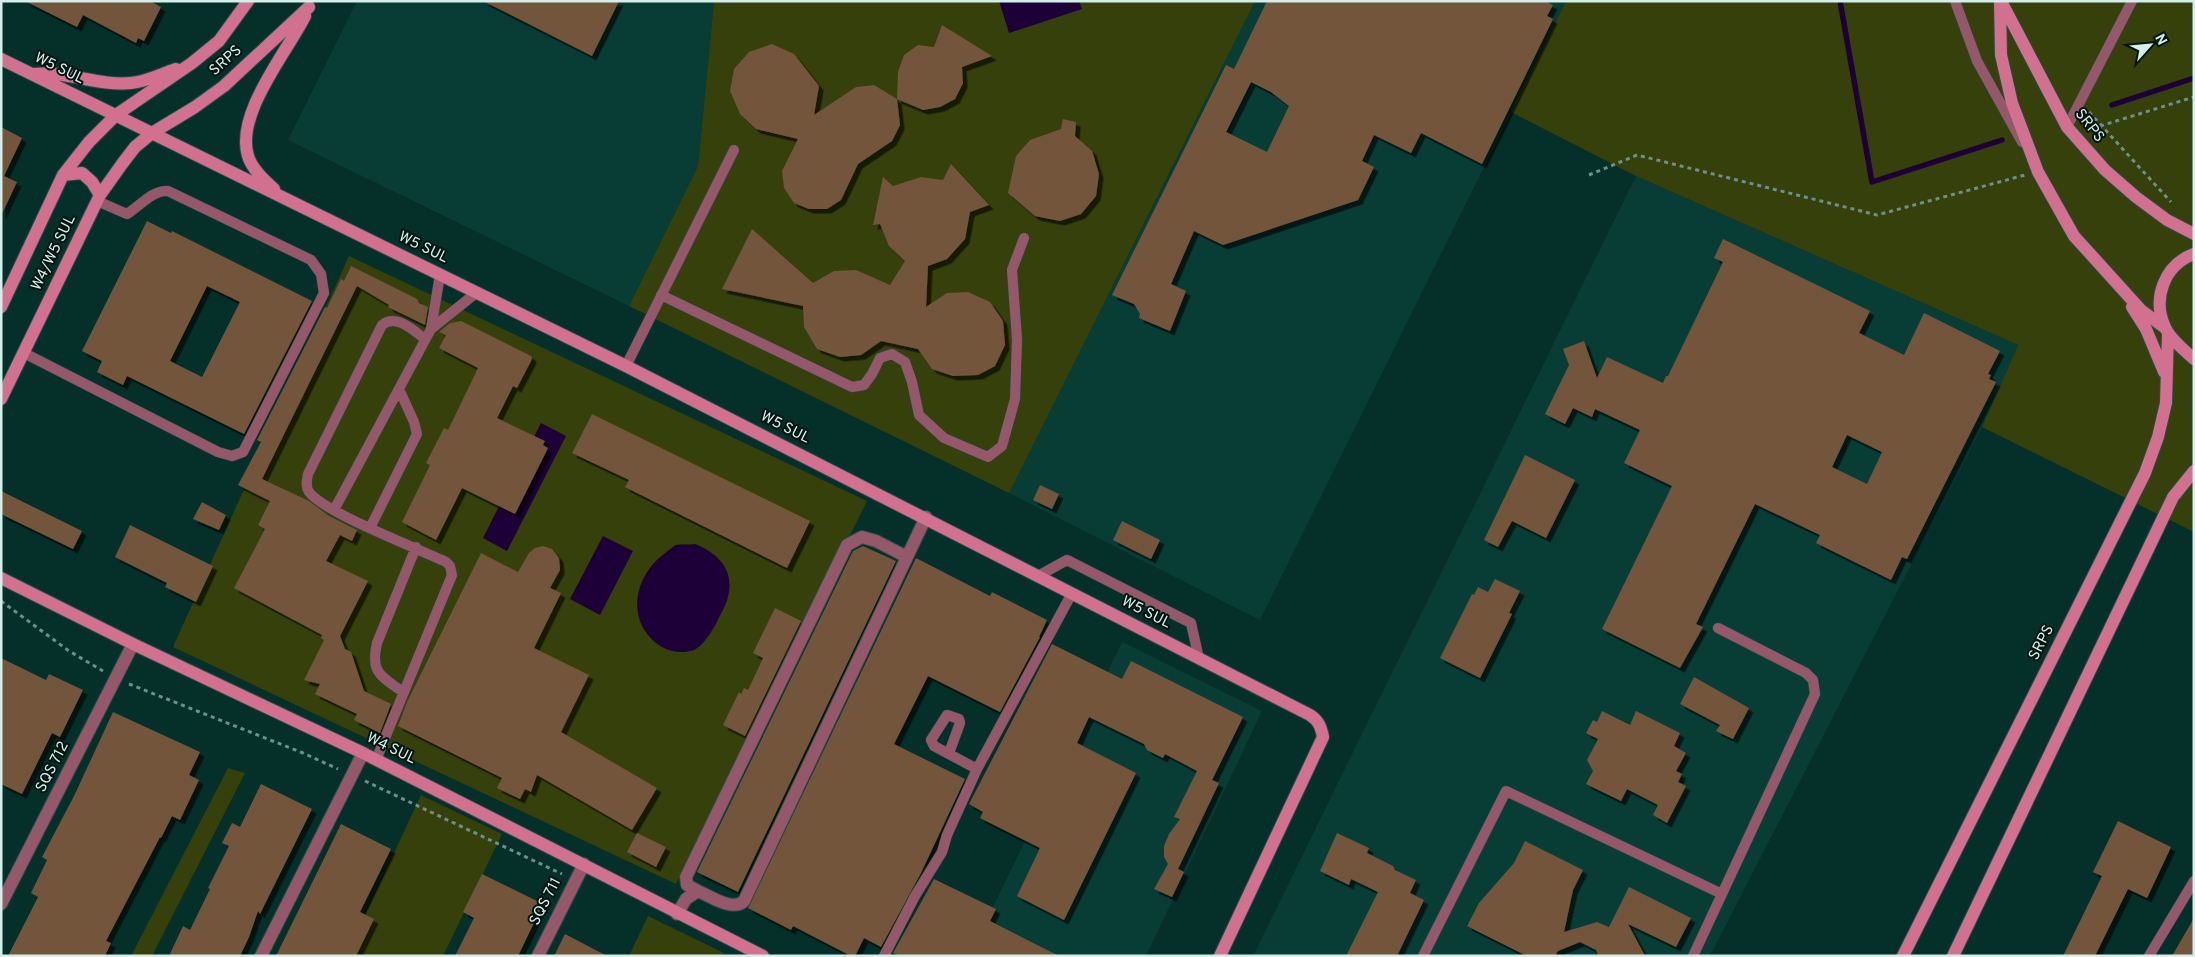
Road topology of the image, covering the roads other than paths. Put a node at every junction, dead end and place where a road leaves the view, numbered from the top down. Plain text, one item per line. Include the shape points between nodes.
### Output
1 (248, 1) edge
2 (1956, 1) edge
3 (2000, 1) edge
4 (2132, 1) edge
5 (311, 4) edge
6 (1, 59) edge
7 (192, 63) junction
8 (32, 74) junction
9 (116, 115) junction
10 (2067, 127) junction
11 (152, 133) junction
12 (734, 150) dead end
13 (2038, 172) junction
14 (63, 175) junction
15 (99, 198) junction
16 (286, 198) junction
17 (2194, 234) edge
18 (1024, 238) dead end
19 (2194, 254) edge
20 (440, 275) junction
21 (2117, 284) junction
22 (476, 293) junction
23 (662, 295) junction
24 (2, 302) edge
25 (431, 329) junction
26 (2166, 330) junction
27 (425, 339) junction
28 (24, 353) junction
29 (2194, 359) edge
30 (626, 366) junction
31 (2166, 379) junction
32 (399, 389) junction
33 (1, 399) edge
34 (2194, 471) edge
35 (334, 510) junction
36 (926, 517) junction
37 (370, 528) junction
38 (416, 547) junction
39 (907, 557) junction
40 (1038, 576) junction
41 (1, 578) edge
42 (1072, 593) junction
43 (1718, 628) dead end
44 (133, 644) junction
45 (1199, 659) junction
46 (403, 692) junction
47 (363, 753) junction
48 (948, 753) dead end
49 (376, 760) junction
50 (977, 769) junction
51 (584, 864) junction
52 (2194, 881) edge
53 (698, 891) junction
54 (1722, 894) junction
55 (1, 904) edge
56 (678, 914) junction
57 (1225, 952) edge
58 (261, 956) edge
59 (538, 956) edge
60 (763, 956) edge
61 (884, 956) edge
62 (1424, 956) edge
63 (1694, 956) edge
64 (1903, 956) edge
65 (1953, 956) edge
66 (2149, 956) edge

1 - 7 main road, SRPS via 219,41
2 - 13 lane, SRPS via 1977,61
3 - 10 main road, SRPS
3 - 13 main road, SRPS via 2002,56 2010,93
4 - 10 lane
5 - 11 main road, SRPS via 224,86
5 - 16 main road via 254,108 246,136 251,164
6 - 8 main road, W5 SUL
7 - 8 main road via 132,83
7 - 9 main road, SRPS
8 - 9 main road, W5 SUL
9 - 11 main road, W5 SUL
9 - 14 main road, W4/W5 SUL
10 - 17 main road, SRPS via 2105,170 2136,197 2167,220
11 - 15 main road, W4/W5 SUL via 135,147
11 - 16 main road, W5 SUL
12 - 23 lane
13 - 21 main road, SRPS via 2074,236
14 - 15 main road via 82,173 89,177
14 - 24 main road, W4/W5 SUL
15 - 28 main road, W4/W5 SUL
15 - 28 lane via 126,214 155,192 168,191 311,260 321,274 324,293 244,452 232,456 218,452
16 - 20 main road, W5 SUL
18 - 23 lane via 1012,270 1017,340 1015,399 1002,446 988,457 944,438 919,415 905,362 892,354 880,358 864,385 844,385
19 - 26 main road via 2177,264 2166,277 2159,311
20 - 22 main road, W5 SUL
20 - 25 lane
21 - 26 main road, SRPS via 2141,310
21 - 31 main road via 2146,329
22 - 25 lane
22 - 30 main road, W5 SUL
23 - 30 lane
25 - 27 lane
26 - 29 main road
26 - 31 main road, SRPS
27 - 32 lane
27 - 35 lane via 396,320 387,321 378,332 306,482 308,490
28 - 33 main road, W4/W5 SUL
30 - 36 main road, W5 SUL
31 - 64 main road, SRPS via 2166,403 2145,473
32 - 35 lane
32 - 37 lane via 417,434
34 - 65 main road via 2173,498
35 - 37 lane
36 - 39 street
36 - 40 main road, W5 SUL
37 - 38 lane
38 - 46 lane via 374,654 378,673
38 - 46 lane via 446,562 452,575
39 - 53 street via 744,901 732,906
39 - 53 street via 862,537 847,545 686,877 687,885
40 - 42 main road, W5 SUL
40 - 45 lane via 1067,560 1182,619 1191,624
41 - 44 main road, W4 SUL
42 - 45 main road, W5 SUL
42 - 50 lane
43 - 54 lane via 1806,673 1813,680 1815,694
44 - 47 main road, W4 SUL
44 - 55 street, SQS 712
45 - 57 main road, W5 SUL via 1310,715 1322,728 1323,737
46 - 49 lane
47 - 49 main road, W4 SUL
47 - 58 street
48 - 50 lane
49 - 51 main road, W4 SUL
50 - 61 lane via 942,852
51 - 56 main road, W4 SUL
51 - 59 street, SQS 711
52 - 66 lane
53 - 56 street via 686,899
54 - 62 lane via 1506,791
54 - 63 lane
56 - 60 main road, W4 SUL

